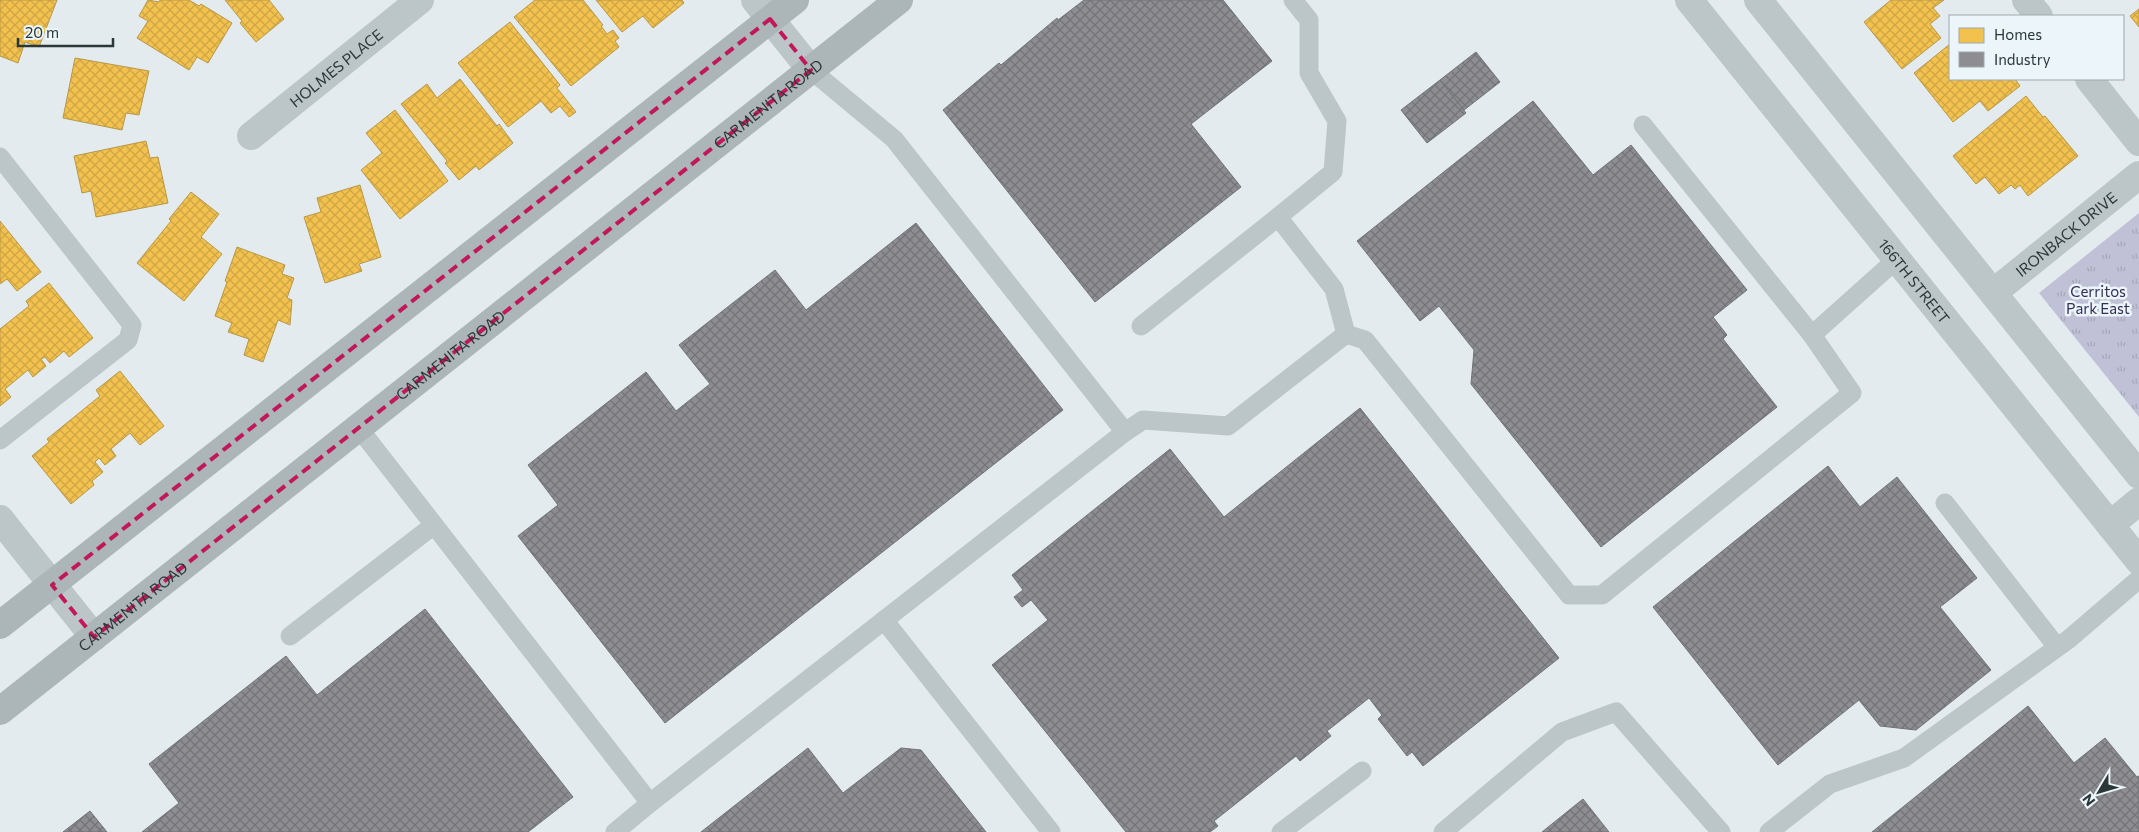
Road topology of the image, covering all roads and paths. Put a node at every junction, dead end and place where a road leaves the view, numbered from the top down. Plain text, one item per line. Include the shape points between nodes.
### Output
1 (420, 0) edge
2 (795, 0) edge
3 (899, 0) edge
4 (1294, 0) edge
5 (1689, 0) edge
6 (1758, 0) edge
7 (2026, 0) edge
8 (763, 10) edge
9 (2038, 15) edge
10 (811, 70) junction
11 (2090, 80) edge
12 (1643, 125) dead end
13 (251, 136) dead end
14 (2139, 142) edge
15 (0, 157) edge
16 (2139, 176) edge
17 (1278, 217) junction
18 (1896, 259) junction
19 (1993, 293) junction
20 (1141, 326) dead end
21 (1346, 334) junction
22 (1812, 335) junction
23 (358, 427) junction
24 (1125, 432) junction
25 (0, 440) edge
26 (2139, 475) edge
27 (1945, 502) dead end
28 (2139, 502) edge
29 (0, 519) edge
30 (434, 525) junction
31 (2110, 525) junction
32 (2139, 562) edge
33 (2139, 579) edge
34 (52, 584) junction
35 (884, 620) junction
36 (0, 626) edge
37 (290, 636) dead end
38 (94, 637) junction
39 (2057, 647) junction
40 (0, 711) edge
41 (1362, 771) dead end
42 (650, 803) junction
43 (615, 832) edge
44 (1051, 832) edge
45 (1281, 832) edge
46 (1443, 832) edge
47 (1721, 832) edge
48 (1769, 832) edge

1 - 13 street, HOLMES PLACE
2 - 8 main road
3 - 10 main road, CARMENITA ROAD
4 - 17 lane via 1309,20 1310,73 1337,121 1333,172
5 - 18 street, 166TH STREET
6 - 19 street
7 - 9 street
8 - 10 street
8 - 34 main road
10 - 23 main road, CARMENITA ROAD
10 - 24 lane via 894,139
11 - 14 street
12 - 22 lane
15 - 25 lane via 132,325 128,340
16 - 19 street, IRONBACK DRIVE
17 - 20 lane
17 - 21 lane via 1334,289
18 - 22 lane
18 - 31 street, 166TH STREET
19 - 26 street
21 - 22 lane via 1365,340 1569,595 1602,595 1852,393
21 - 24 lane via 1228,426 1142,420
23 - 30 lane
23 - 38 main road, CARMENITA ROAD
24 - 35 lane
27 - 39 lane
28 - 31 street
29 - 34 street
30 - 37 lane
30 - 42 lane
31 - 32 street, 166TH STREET
33 - 39 lane
34 - 36 main road
34 - 38 street
35 - 42 lane
35 - 44 lane
38 - 40 main road, CARMENITA ROAD
39 - 48 lane via 1904,758 1830,784
41 - 45 lane
42 - 43 lane
46 - 47 lane via 1562,732 1616,712

